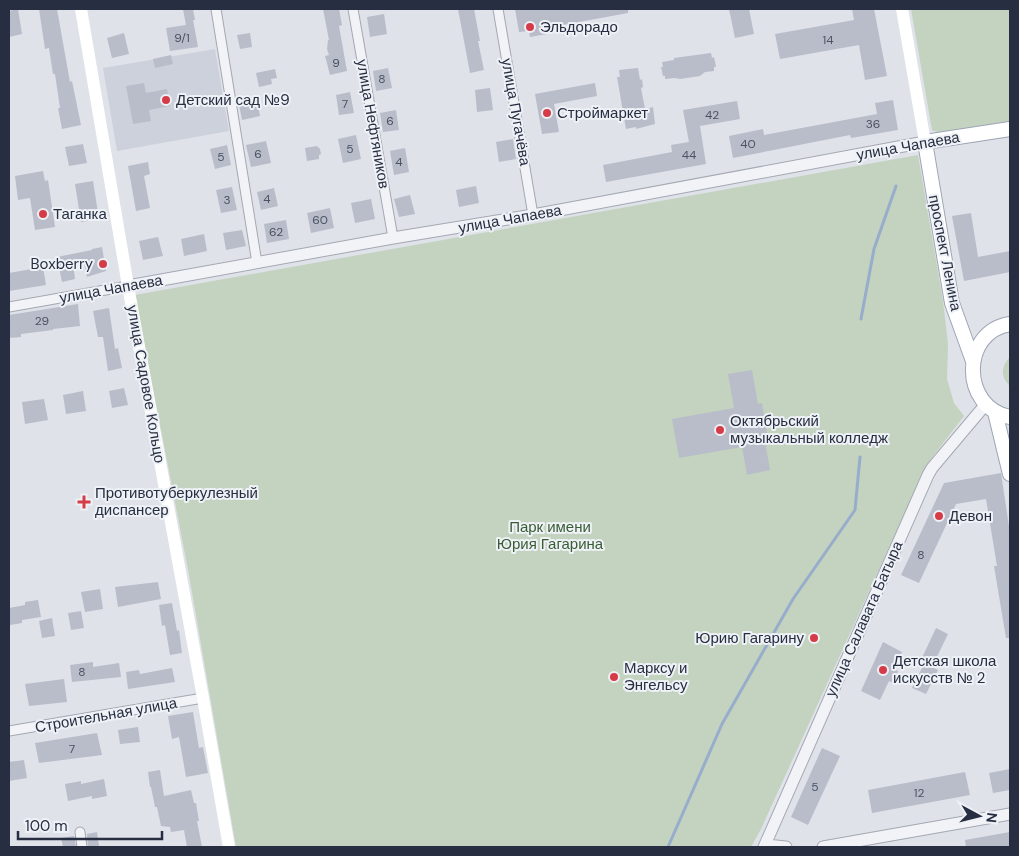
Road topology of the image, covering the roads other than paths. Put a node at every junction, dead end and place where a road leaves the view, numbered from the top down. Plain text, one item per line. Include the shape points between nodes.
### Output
1 (81, 9) edge
2 (216, 9) edge
3 (353, 9) edge
4 (498, 9) edge
5 (902, 9) edge
6 (1010, 129) edge
7 (925, 142) junction
8 (533, 215) junction
9 (393, 238) junction
10 (256, 263) junction
11 (128, 286) junction
12 (9, 307) edge
13 (1010, 324) edge
14 (973, 361) junction
15 (990, 408) junction
16 (1010, 418) edge
17 (1010, 474) edge
18 (203, 698) junction
19 (9, 731) edge
20 (1010, 814) edge
21 (80, 832) dead end
22 (766, 846) edge
23 (82, 847) edge
24 (229, 847) edge
25 (786, 847) edge
26 (823, 847) edge

1 - 11 main road, улица Садовое Кольцо
2 - 10 street
3 - 9 street, улица Нефтяников
4 - 8 street, улица Пугачёва
5 - 7 main road
6 - 7 main road, улица Чапаева
7 - 8 street, улица Чапаева
7 - 14 main road, проспект Ленина via 952,303
8 - 9 street, улица Чапаева
9 - 10 street, улица Чапаева
10 - 11 street, улица Чапаева
11 - 12 street, улица Чапаева
11 - 18 main road, улица Садовое Кольцо
13 - 14 main road via 984,338
14 - 15 main road via 973,382
15 - 16 main road
15 - 17 main road
15 - 22 street, улица Салавата Батыра via 928,475
18 - 19 street, Строительная улица
18 - 24 main road, улица Садовое Кольцо
20 - 26 street
21 - 23 street
22 - 25 street

